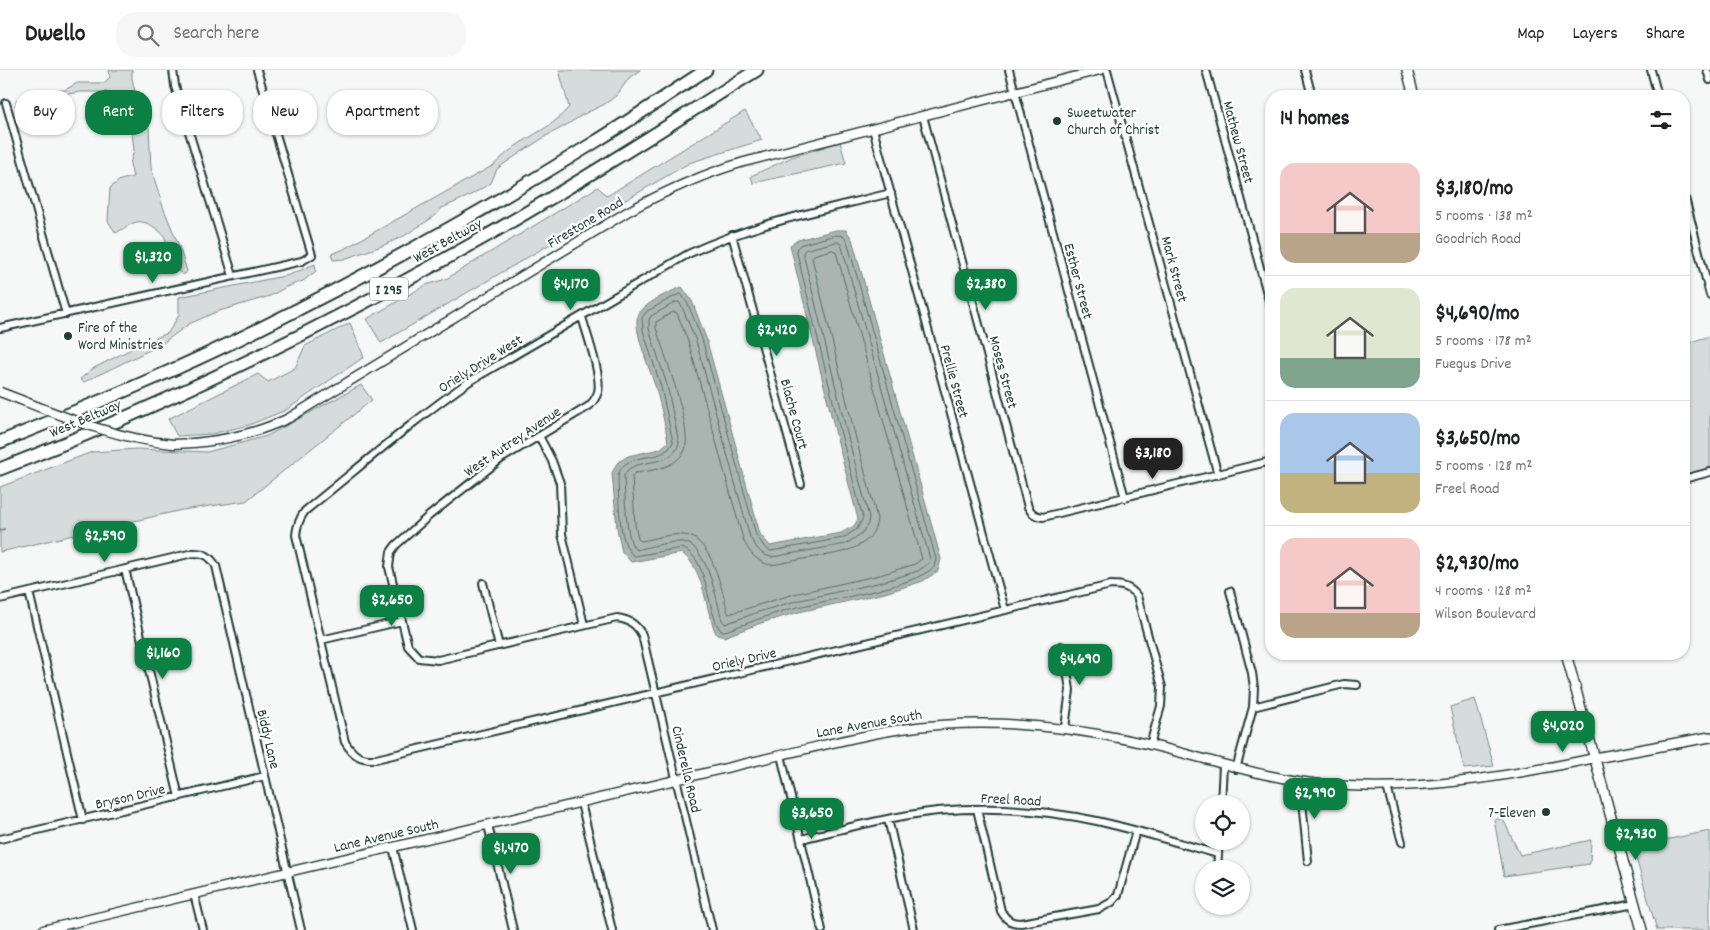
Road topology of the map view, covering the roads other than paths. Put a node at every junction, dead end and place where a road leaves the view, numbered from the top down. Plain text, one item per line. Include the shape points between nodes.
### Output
1 (173, 70) edge
2 (257, 70) edge
3 (706, 70) edge
4 (757, 70) edge
5 (1009, 70) edge
6 (1100, 70) edge
7 (1107, 70) edge
8 (1206, 70) edge
9 (1305, 70) edge
10 (1407, 70) edge
11 (1651, 70) edge
12 (1707, 70) edge
13 (1710, 80) edge
14 (1310, 90) edge
15 (1412, 90) edge
16 (1656, 90) edge
17 (1015, 92) junction
18 (6, 103) dead end
19 (923, 116) junction
20 (873, 129) junction
21 (890, 193) junction
22 (1690, 217) edge
23 (732, 235) junction
24 (233, 276) junction
25 (1265, 286) edge
26 (1710, 295) edge
27 (66, 314) junction
28 (582, 317) junction
29 (0, 328) edge
30 (0, 392) edge
31 (539, 436) junction
32 (0, 442) edge
33 (1265, 463) edge
34 (0, 469) edge
35 (1710, 472) edge
36 (1218, 475) junction
37 (1690, 477) edge
38 (801, 484) dead end
39 (1125, 498) junction
40 (125, 569) junction
41 (483, 583) dead end
42 (1230, 591) dead end
43 (29, 592) junction
44 (0, 599) edge
45 (1005, 610) junction
46 (402, 621) junction
47 (584, 625) junction
48 (321, 640) junction
49 (499, 646) junction
50 (1061, 646) dead end
51 (1568, 660) edge
52 (1357, 685) dead end
53 (656, 693) junction
54 (1253, 708) junction
55 (1065, 728) junction
56 (1710, 738) edge
57 (1150, 745) junction
58 (781, 755) junction
59 (1595, 758) junction
60 (1223, 765) junction
61 (1236, 769) junction
62 (265, 776) junction
63 (677, 780) junction
64 (1300, 782) junction
65 (1387, 786) junction
66 (1221, 795) edge
67 (179, 797) junction
68 (581, 803) junction
69 (977, 809) junction
70 (888, 819) junction
71 (83, 820) junction
72 (488, 825) junction
73 (1136, 831) junction
74 (0, 839) edge
75 (801, 839) junction
76 (1402, 842) dead end
77 (393, 847) junction
78 (1218, 850) edge
79 (1218, 854) junction
80 (1218, 860) edge
81 (1308, 861) dead end
82 (288, 872) junction
83 (194, 894) junction
84 (1635, 904) junction
85 (1541, 922) junction
86 (44, 930) edge
87 (203, 930) edge
88 (301, 930) edge
89 (412, 930) edge
90 (513, 930) edge
91 (612, 930) edge
92 (712, 930) edge
93 (822, 930) edge
94 (914, 930) edge
95 (1498, 930) edge
96 (1543, 930) edge
97 (1642, 930) edge

1 - 24 street
2 - 24 street via 312,255 302,261
3 - 32 highway, West Beltway / I 295 via 514,191 345,285 146,382
4 - 34 highway, West Beltway / I 295 via 533,209 397,285 185,390
5 - 17 street, Esther Street
6 - 17 street, Firestone Road
7 - 36 street, Mark Street
8 - 25 street, Mathew Street
9 - 14 street
10 - 15 main road
11 - 16 street
12 - 13 street
17 - 19 street, Firestone Road
17 - 39 street, Esther Street
18 - 27 street
19 - 20 street, Firestone Road
19 - 39 street, Moses Street via 1028,508 1035,516 1043,517
20 - 21 street, Prellie Street
20 - 30 street, Firestone Road, bridge via 716,170 668,190 288,418 257,432 197,444 150,442 111,432
21 - 23 street, Oriely Drive West
21 - 45 street, Prellie Street
22 - 26 street
23 - 28 street, Oriely Drive West via 688,254
23 - 38 street, Blache Court
24 - 27 street
27 - 29 street
28 - 31 street, West Autrey Avenue via 598,378 597,394 589,406
28 - 48 street, Oriely Drive West via 444,399 299,518 296,535
31 - 46 street, West Autrey Avenue via 501,460 396,545 391,552 389,567
31 - 47 street via 560,484 562,534
33 - 36 street
35 - 37 street
36 - 39 street
40 - 43 street
40 - 62 street, Biddy Lane via 193,553 209,556 216,566
40 - 67 street
41 - 49 street
42 - 54 street via 1254,680
43 - 44 street
43 - 71 street
45 - 53 street, Oriely Drive
45 - 57 street, Oriely Drive via 1111,585 1121,584 1133,591 1140,603 1162,687
46 - 48 street
46 - 49 street via 408,646 420,658 427,660
47 - 49 street
47 - 53 street, Cinderella Road via 617,618 628,619 637,626
48 - 53 street, Oriely Drive via 345,742 351,752 365,760
50 - 55 street via 1070,690
51 - 59 main road
52 - 54 street via 1344,684
53 - 63 street, Cinderella Road
54 - 61 street
55 - 57 street, Lane Avenue South
55 - 58 street, Lane Avenue South via 998,723 936,725 870,735
56 - 59 main road, Lane Avenue South
57 - 60 street, Lane Avenue South
58 - 63 street, Lane Avenue South
58 - 75 street
59 - 65 street, Lane Avenue South via 1451,783
59 - 84 main road
60 - 61 street, Lane Avenue South
60 - 66 street
61 - 64 street, Lane Avenue South
62 - 67 street, Bryson Drive
62 - 82 street, Biddy Lane
63 - 68 street, Lane Avenue South
63 - 92 street, Cinderella Road
64 - 65 street, Lane Avenue South
64 - 81 street
65 - 76 street
67 - 71 street, Bryson Drive
68 - 72 street, Lane Avenue South
68 - 91 street
69 - 70 street, Freel Road
69 - 73 street, Freel Road via 1056,814
69 - 73 street via 1001,910 1008,921 1021,923 1099,909 1112,902 1118,896
70 - 75 street, Freel Road
70 - 94 street
71 - 74 street, Bryson Drive
72 - 77 street, Lane Avenue South
72 - 90 street
73 - 79 street, Freel Road
75 - 93 street
77 - 82 street, Lane Avenue South
77 - 89 street
78 - 79 street
79 - 80 street
82 - 83 street, Lane Avenue South
82 - 88 street, Biddy Lane
83 - 86 street, Lane Avenue South
83 - 87 street
84 - 85 street
84 - 97 main road
85 - 95 street
85 - 96 street

